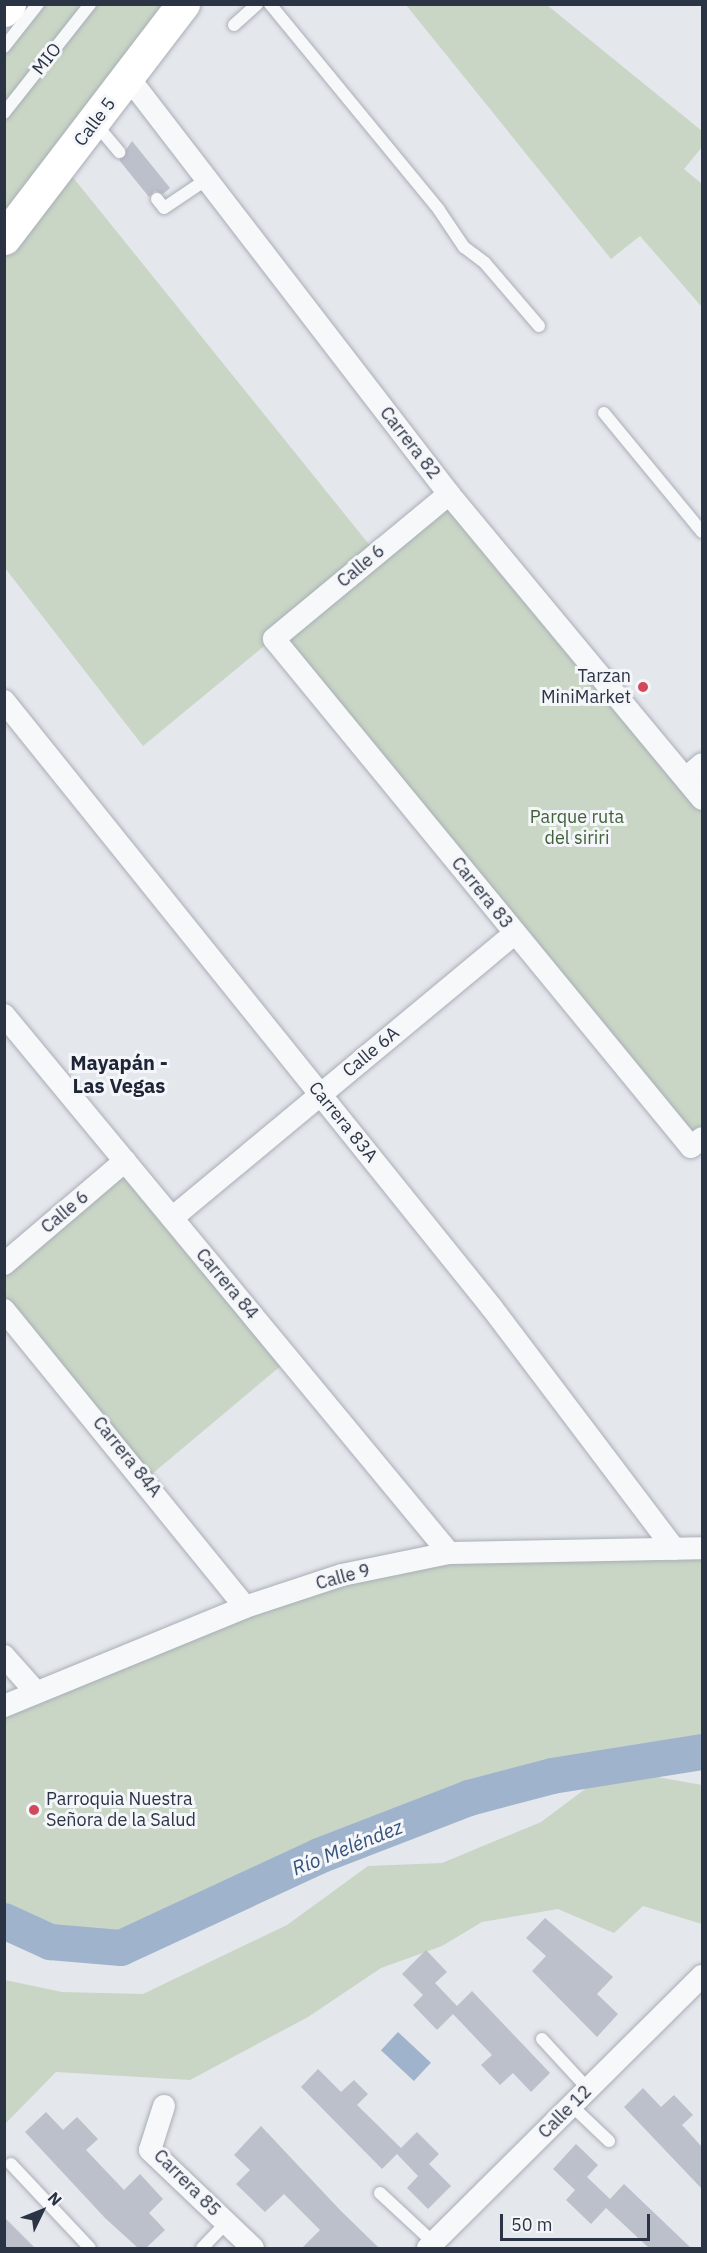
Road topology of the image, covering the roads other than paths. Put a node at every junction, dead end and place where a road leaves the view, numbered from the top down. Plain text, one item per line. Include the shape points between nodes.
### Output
1 (9, 4) edge
2 (38, 4) edge
3 (90, 4) edge
4 (183, 4) edge
5 (257, 4) edge
6 (270, 4) edge
7 (4, 9) edge
8 (234, 25) dead end
9 (4, 47) edge
10 (128, 77) junction
11 (4, 113) edge
12 (95, 123) junction
13 (119, 152) dead end
14 (207, 179) junction
15 (157, 199) dead end
16 (30, 202) junction
17 (4, 221) edge
18 (4, 238) edge
19 (539, 326) dead end
20 (604, 413) dead end
21 (449, 494) junction
22 (702, 532) edge
23 (274, 639) joint
24 (4, 701) edge
25 (694, 771) edge
26 (702, 800) edge
27 (515, 933) junction
28 (4, 1015) edge
29 (321, 1094) junction
30 (697, 1142) edge
31 (125, 1161) junction
32 (172, 1218) junction
33 (4, 1264) edge
34 (4, 1310) edge
35 (702, 1548) edge
36 (674, 1549) junction
37 (449, 1552) junction
38 (245, 1607) junction
39 (4, 1656) edge
40 (36, 1692) junction
41 (4, 1706) edge
42 (702, 1976) edge
43 (542, 2039) dead end
44 (588, 2089) junction
45 (164, 2106) dead end
46 (572, 2106) junction
47 (609, 2141) dead end
48 (11, 2164) dead end
49 (380, 2193) dead end
50 (227, 2222) junction
51 (431, 2246) edge
52 (90, 2248) edge
53 (202, 2248) edge
54 (254, 2248) edge

1 - 7 main road
2 - 9 lane
3 - 11 lane, MIO
4 - 10 main road, Calle 5
5 - 8 lane
6 - 19 lane via 439,210 464,247 485,263
10 - 12 main road, Calle 5
10 - 14 street, Carrera 82
12 - 13 lane
12 - 16 main road, Calle 5
14 - 15 lane via 164,208
14 - 21 street, Carrera 82
16 - 17 main road
16 - 18 main road, Calle 5
20 - 22 lane
21 - 23 street, Calle 6
21 - 25 street, Carrera 82
23 - 27 street, Carrera 83
24 - 29 street, Carrera 83A
25 - 26 street, Carrera 82
27 - 29 street, Calle 6A
27 - 30 street, Carrera 83
28 - 31 street, Carrera 84
29 - 32 street, Calle 6A
29 - 36 street, Carrera 83A
31 - 32 street, Carrera 84
31 - 33 street, Calle 6
32 - 37 street, Carrera 84
34 - 38 street, Carrera 84A
35 - 36 street, Calle 9
36 - 37 street, Calle 9
37 - 38 street, Calle 9 via 342,1575
38 - 40 street, Calle 9
39 - 40 street
40 - 41 street, Calle 9
42 - 44 street, Calle 12
43 - 44 lane
44 - 46 street, Calle 12
45 - 50 street, Carrera 85 via 150,2150
46 - 47 lane
46 - 51 street, Calle 12
48 - 52 lane
49 - 51 lane
50 - 53 lane
50 - 54 street, Carrera 85

